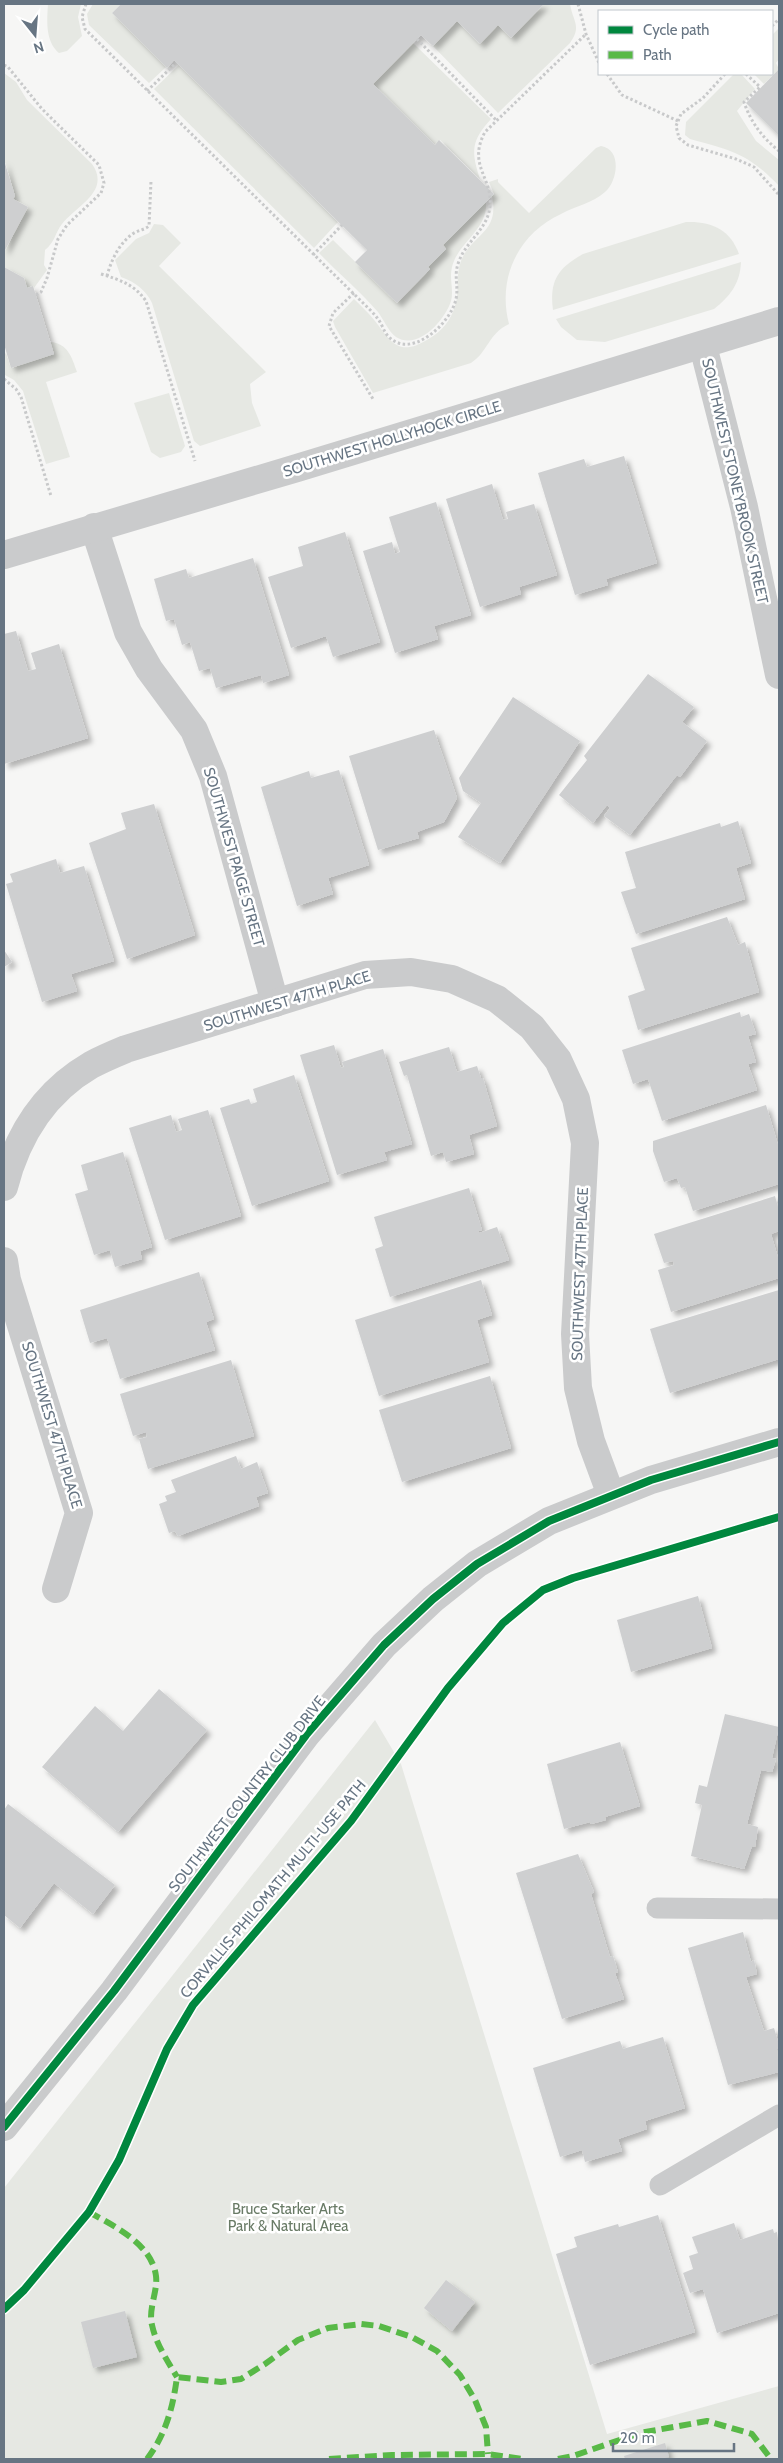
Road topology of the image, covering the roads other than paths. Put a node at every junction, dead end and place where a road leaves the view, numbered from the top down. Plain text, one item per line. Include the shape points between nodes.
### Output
1 (779, 321) edge
2 (703, 346) junction
3 (94, 527) junction
4 (4, 554) edge
5 (779, 674) edge
6 (275, 1003) junction
7 (4, 1187) edge
8 (4, 1261) edge
9 (779, 1442) edge
10 (612, 1494) junction
11 (56, 1589) dead end
12 (657, 1908) dead end
13 (779, 1909) edge
14 (779, 2115) edge
15 (4, 2127) edge
16 (660, 2185) dead end

1 - 2 street, SOUTHWEST HOLLYHOCK CIRCLE
2 - 3 street, SOUTHWEST HOLLYHOCK CIRCLE
2 - 5 street, SOUTHWEST STONEYBROOK STREET via 744,507
3 - 4 street, SOUTHWEST HOLLYHOCK CIRCLE
3 - 6 street, SOUTHWEST PAIGE STREET via 128,632 194,730 213,776
6 - 7 street, SOUTHWEST 47TH PLACE via 126,1049 90,1065 57,1090 32,1120 12,1156
6 - 10 street, SOUTHWEST 47TH PLACE via 365,975 411,972 452,979 497,999 532,1027 558,1060 576,1099 585,1143 575,1334 578,1388 591,1441
8 - 11 street, SOUTHWEST 47TH PLACE via 7,1280 79,1513
9 - 10 street, SOUTHWEST COUNTRY CLUB DRIVE
10 - 15 street, SOUTHWEST COUNTRY CLUB DRIVE via 549,1520 477,1564 432,1598 384,1645 306,1735 114,1991
12 - 13 lane
14 - 16 lane

